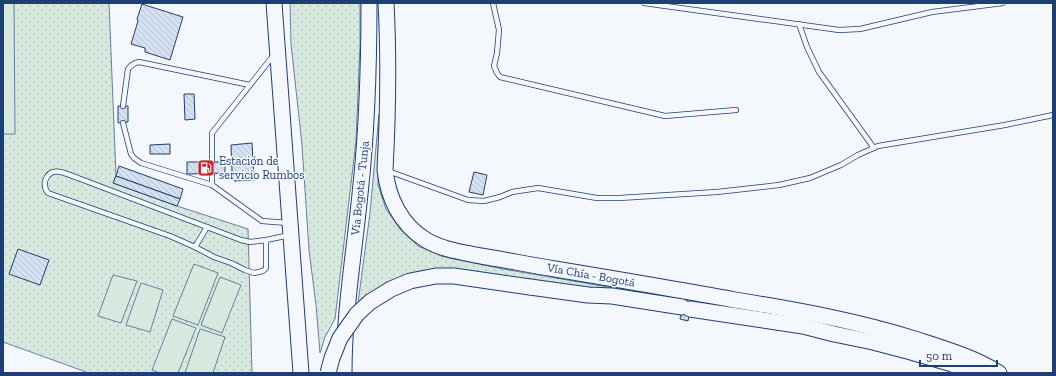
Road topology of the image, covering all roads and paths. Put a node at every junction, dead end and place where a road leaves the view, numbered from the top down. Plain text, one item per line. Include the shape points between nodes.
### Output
1 (274, 3) edge
2 (369, 3) edge
3 (386, 3) edge
4 (493, 3) edge
5 (644, 3) edge
6 (1003, 3) edge
7 (799, 24) junction
8 (277, 51) junction
9 (250, 85) junction
10 (123, 106) dead end
11 (736, 110) dead end
12 (1053, 115) edge
13 (123, 123) dead end
14 (874, 148) junction
15 (212, 162) dead end
16 (385, 170) junction
17 (212, 174) dead end
18 (212, 185) junction
19 (207, 227) junction
20 (291, 228) junction
21 (266, 240) junction
22 (195, 247) junction
23 (588, 295) junction
24 (688, 309) junction
25 (301, 373) edge
26 (328, 373) edge
27 (344, 373) edge
28 (975, 373) edge
29 (999, 373) edge

1 - 8 highway
2 - 27 highway, Vía Bogotá - Tunja via 366,128 344,345
3 - 16 highway, Vía Chía - Bogotá via 389,80
4 - 11 lane via 499,30 494,66 500,77 666,116
5 - 7 lane
6 - 7 lane via 932,12 860,29 839,30
7 - 14 lane via 819,72
8 - 9 lane
8 - 20 highway
9 - 10 lane via 139,62 128,69
9 - 15 lane via 212,132
12 - 14 lane
13 - 18 lane via 129,149 137,161 146,166
14 - 16 lane via 810,178 779,185 619,198 597,198 538,188 512,192 484,201 468,200
16 - 29 highway, Vía Chía - Bogotá via 390,195 402,218 412,230 445,249 846,321 943,348
17 - 18 lane
18 - 20 lane via 262,221
19 - 21 lane via 250,242
19 - 22 lane
19 - 22 lane via 55,171 46,179 44,187 48,193
20 - 21 lane
20 - 25 highway
21 - 22 lane via 266,268 254,273
23 - 24 highway via 612,296
23 - 24 highway via 611,302
23 - 26 highway, bridge via 454,276 436,276 410,281 370,302 357,314 340,338
24 - 28 highway via 873,342 949,363

